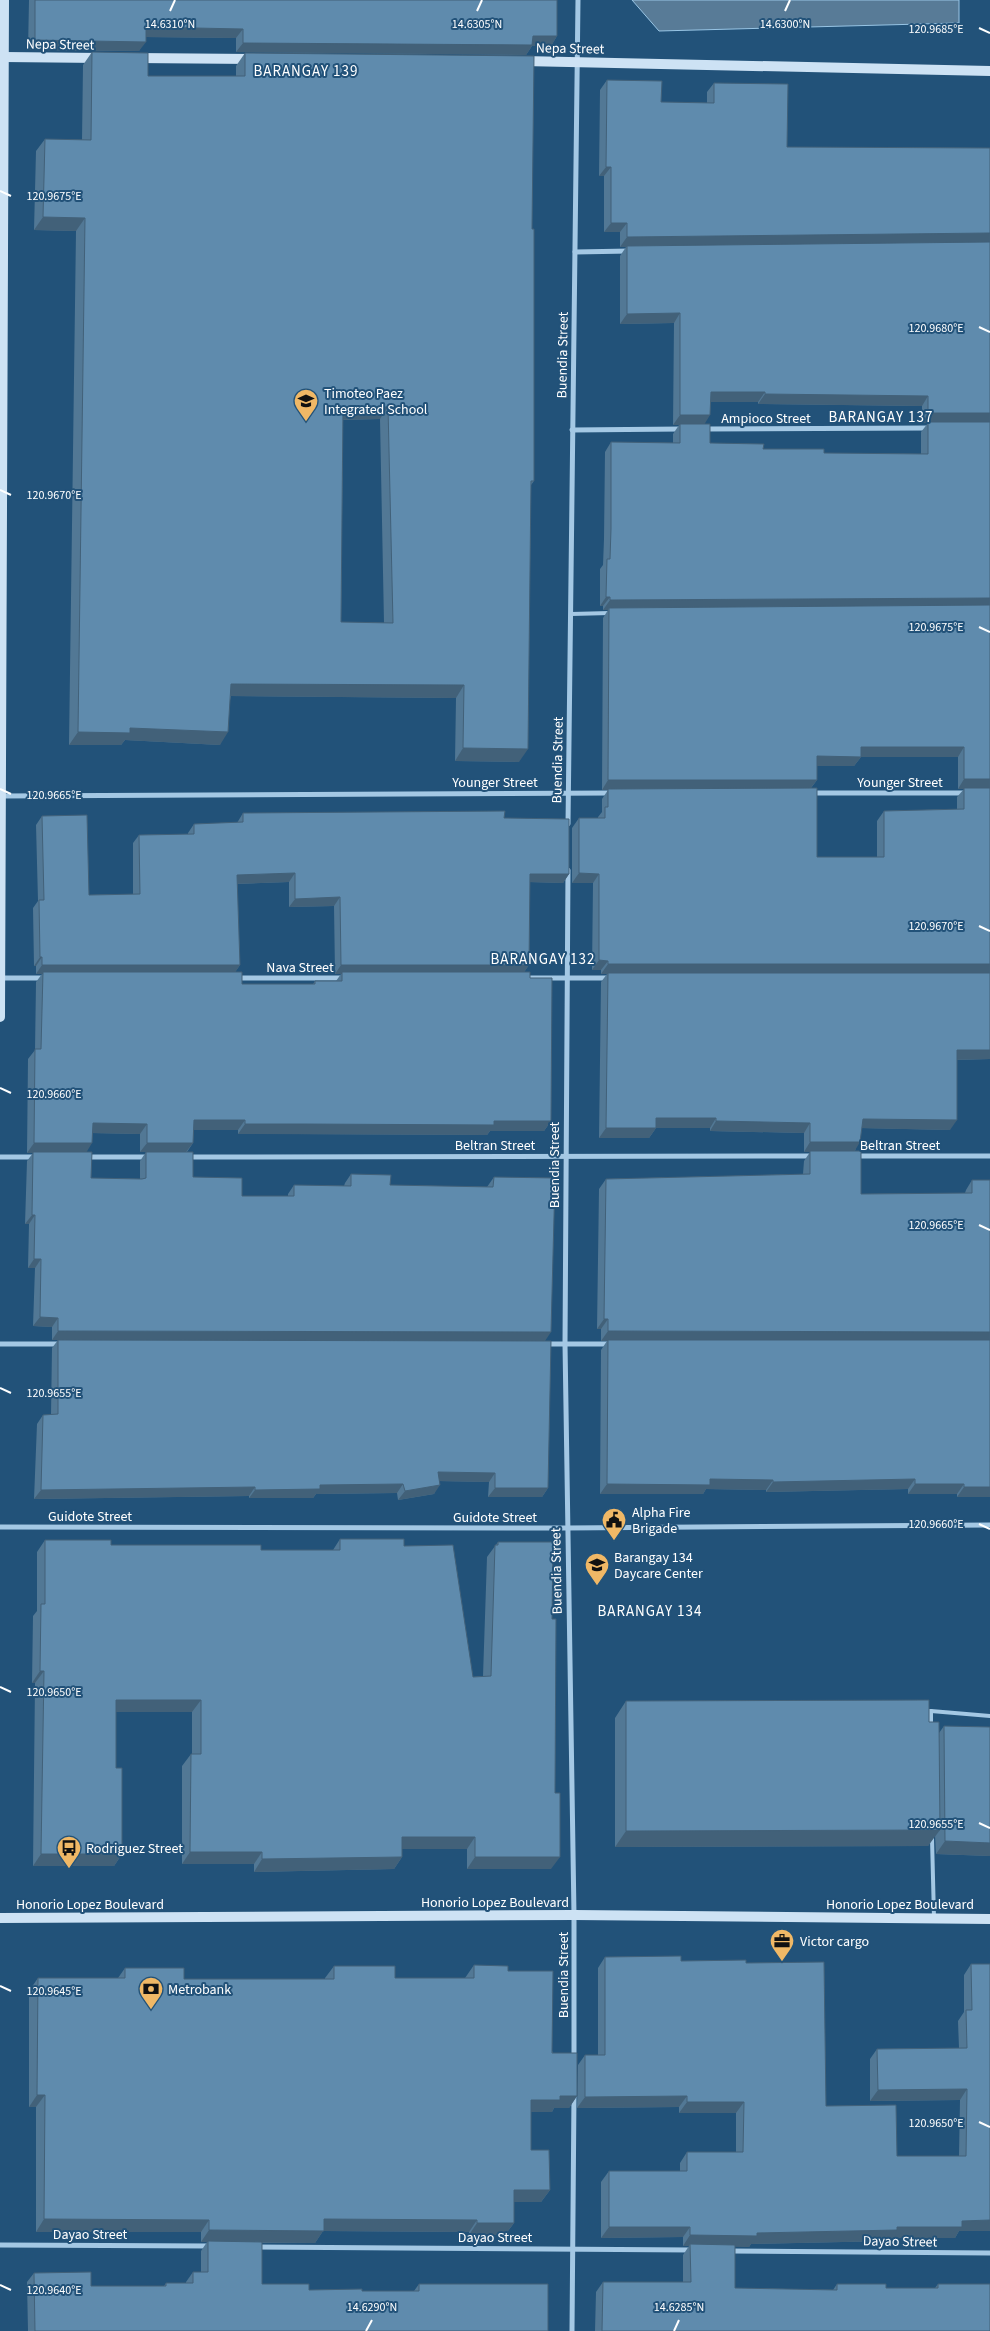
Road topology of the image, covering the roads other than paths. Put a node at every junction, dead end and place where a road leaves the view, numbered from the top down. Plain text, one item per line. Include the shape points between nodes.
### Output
1 (4, 0) edge
2 (578, 0) edge
3 (2, 57) edge
4 (259, 59) edge
5 (508, 61) edge
6 (577, 62) junction
7 (990, 71) edge
8 (2, 243) edge
9 (634, 251) edge
10 (575, 252) junction
11 (1, 424) edge
12 (940, 428) edge
13 (692, 429) edge
14 (702, 429) edge
15 (572, 430) junction
16 (1, 606) edge
17 (620, 613) edge
18 (571, 614) junction
19 (568, 793) junction
20 (617, 793) edge
21 (804, 793) edge
22 (970, 793) edge
23 (0, 796) edge
24 (568, 832) edge
25 (568, 861) edge
26 (0, 978) edge
27 (53, 978) edge
28 (231, 978) edge
29 (350, 978) edge
30 (518, 978) edge
31 (568, 978) junction
32 (617, 978) edge
33 (0, 1017) edge
34 (566, 1156) junction
35 (822, 1156) edge
36 (852, 1156) edge
37 (990, 1156) edge
38 (0, 1157) edge
39 (46, 1157) edge
40 (76, 1157) edge
41 (156, 1157) edge
42 (176, 1157) edge
43 (0, 1344) edge
44 (70, 1344) edge
45 (535, 1344) edge
46 (565, 1344) junction
47 (614, 1344) edge
48 (990, 1525) edge
49 (0, 1527) edge
50 (566, 1528) junction
51 (921, 1711) edge
52 (931, 1711) junction
53 (990, 1716) edge
54 (931, 1730) edge
55 (932, 1834) edge
56 (574, 1915) junction
57 (0, 1918) edge
58 (934, 1918) junction
59 (990, 1919) edge
60 (574, 2063) edge
61 (574, 2092) edge
62 (0, 2245) edge
63 (214, 2246) edge
64 (254, 2247) edge
65 (573, 2249) junction
66 (701, 2250) edge
67 (721, 2250) edge
68 (990, 2253) edge
69 (572, 2331) edge

1 - 3 street
2 - 6 street, Buendia Street
3 - 4 street, Nepa Street
3 - 8 street
5 - 6 street, Nepa Street
6 - 7 street, Nepa Street
6 - 10 street, Buendia Street
8 - 11 street
9 - 10 street
10 - 15 street, Buendia Street
11 - 16 street
12 - 14 street, Ampioco Street
13 - 15 street
15 - 18 street, Buendia Street
16 - 23 street
17 - 18 lane
18 - 19 street, Buendia Street
19 - 20 street, Younger Street
19 - 23 street, Younger Street
19 - 24 street, Buendia Street
21 - 22 street, Younger Street
23 - 26 street
25 - 31 street, Buendia Street
26 - 27 street
26 - 33 street
28 - 29 street, Nava Street
30 - 31 street
31 - 32 street
31 - 34 street, Buendia Street
34 - 35 street, Beltran Street
34 - 42 street, Beltran Street
34 - 46 street, Buendia Street
36 - 37 street, Beltran Street
38 - 39 street
40 - 41 street
43 - 44 street
45 - 46 street
46 - 47 street
46 - 50 street, Buendia Street
48 - 50 street, Guidote Street
49 - 50 street, Guidote Street
50 - 56 street, Buendia Street
51 - 52 lane
52 - 53 lane
52 - 54 lane
55 - 58 lane
56 - 57 street, Honorio Lopez Boulevard
56 - 58 street, Honorio Lopez Boulevard
56 - 60 street, Buendia Street
58 - 59 street, Honorio Lopez Boulevard
61 - 65 street
62 - 63 street, Dayao Street
64 - 65 street, Dayao Street
65 - 66 street, Dayao Street
65 - 69 street
67 - 68 street, Dayao Street

